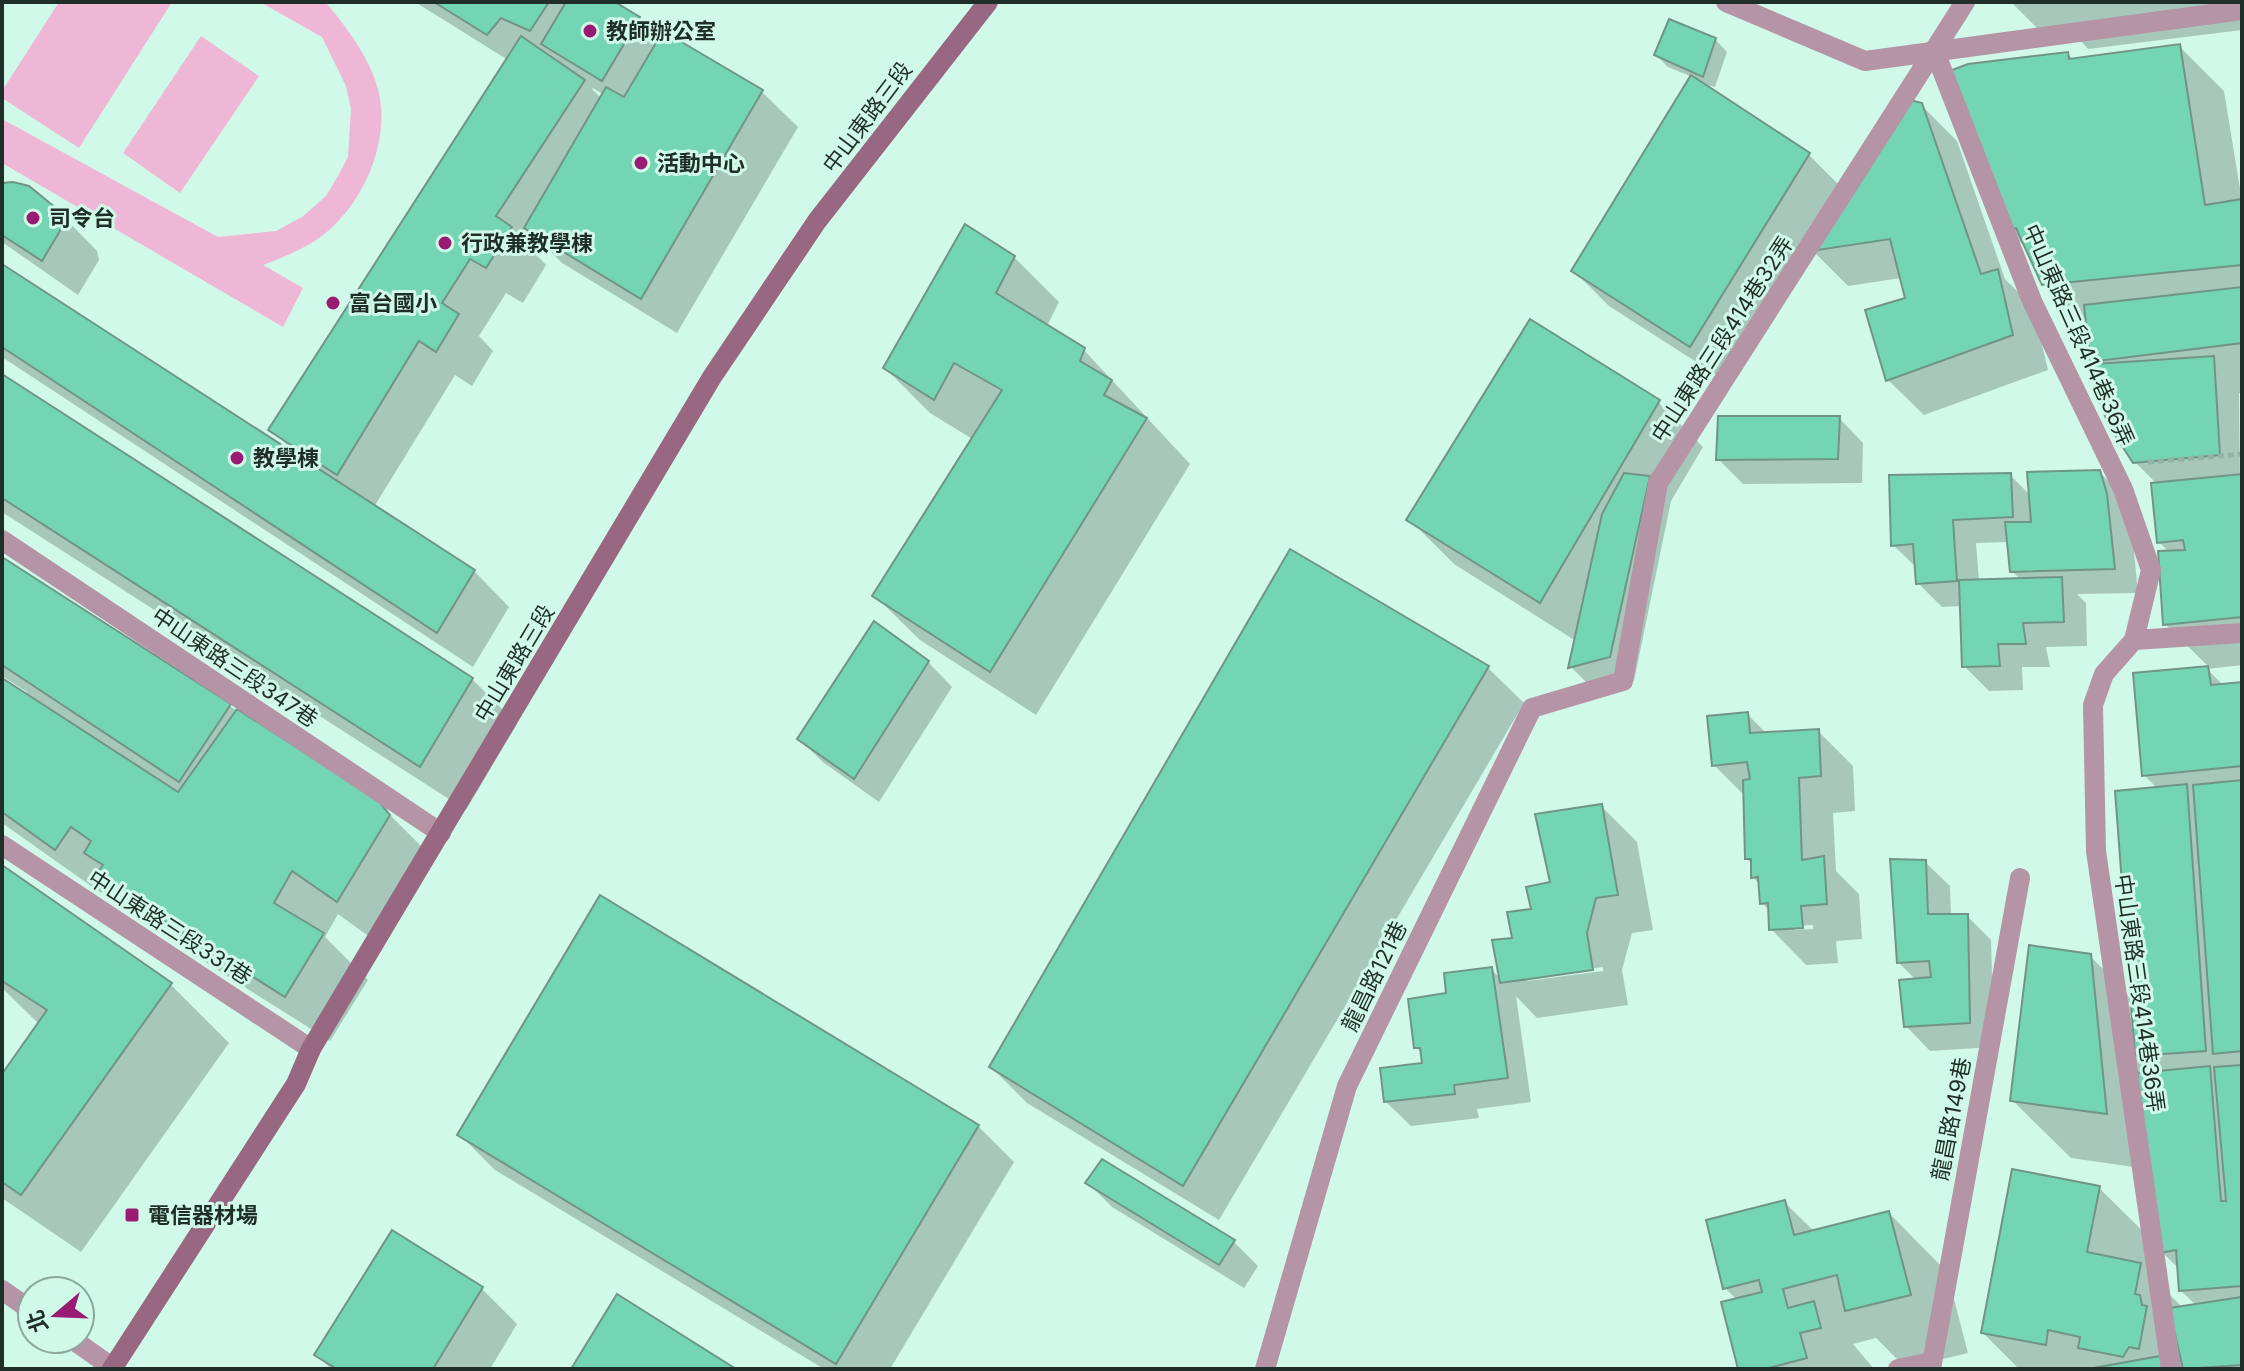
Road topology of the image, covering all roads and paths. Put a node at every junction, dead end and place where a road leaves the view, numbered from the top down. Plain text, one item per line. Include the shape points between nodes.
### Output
1 (988, 2) edge
2 (1726, 2) edge
3 (1965, 2) edge
4 (2242, 10) edge
5 (1935, 52) junction
6 (2242, 454) edge
7 (2111, 465) junction
8 (2, 540) edge
9 (2242, 633) edge
10 (2134, 640) junction
11 (1623, 681) joint
12 (441, 833) junction
13 (2, 845) edge
14 (2020, 878) dead end
15 (311, 1049) junction
16 (94, 1355) edge
17 (1931, 1365) edge
18 (2170, 1366) edge
19 (112, 1368) edge
20 (1265, 1369) edge
21 (1898, 1369) edge

1 - 12 main road, 中山東路三段 via 826,209 712,377
2 - 5 lane via 1865,61
3 - 5 lane, 中山東路三段414巷32弄
4 - 5 lane
5 - 7 lane, 中山東路三段414巷36弄 via 2032,301
5 - 11 lane, 中山東路三段414巷32弄 via 1658,483
6 - 7 path
7 - 10 lane, 中山東路三段414巷36弄 via 2151,570
8 - 12 lane, 中山東路三段347巷
9 - 10 lane
10 - 18 lane, 中山東路三段414巷36弄 via 2104,674 2093,705 2096,851
11 - 20 lane, 龍昌路121巷 via 1532,708 1347,1086
12 - 15 main road, 中山東路三段
13 - 15 lane, 中山東路三段331巷
14 - 17 lane, 龍昌路149巷
15 - 19 main road, 中山東路三段 via 296,1084
16 - 19 lane
17 - 21 lane

